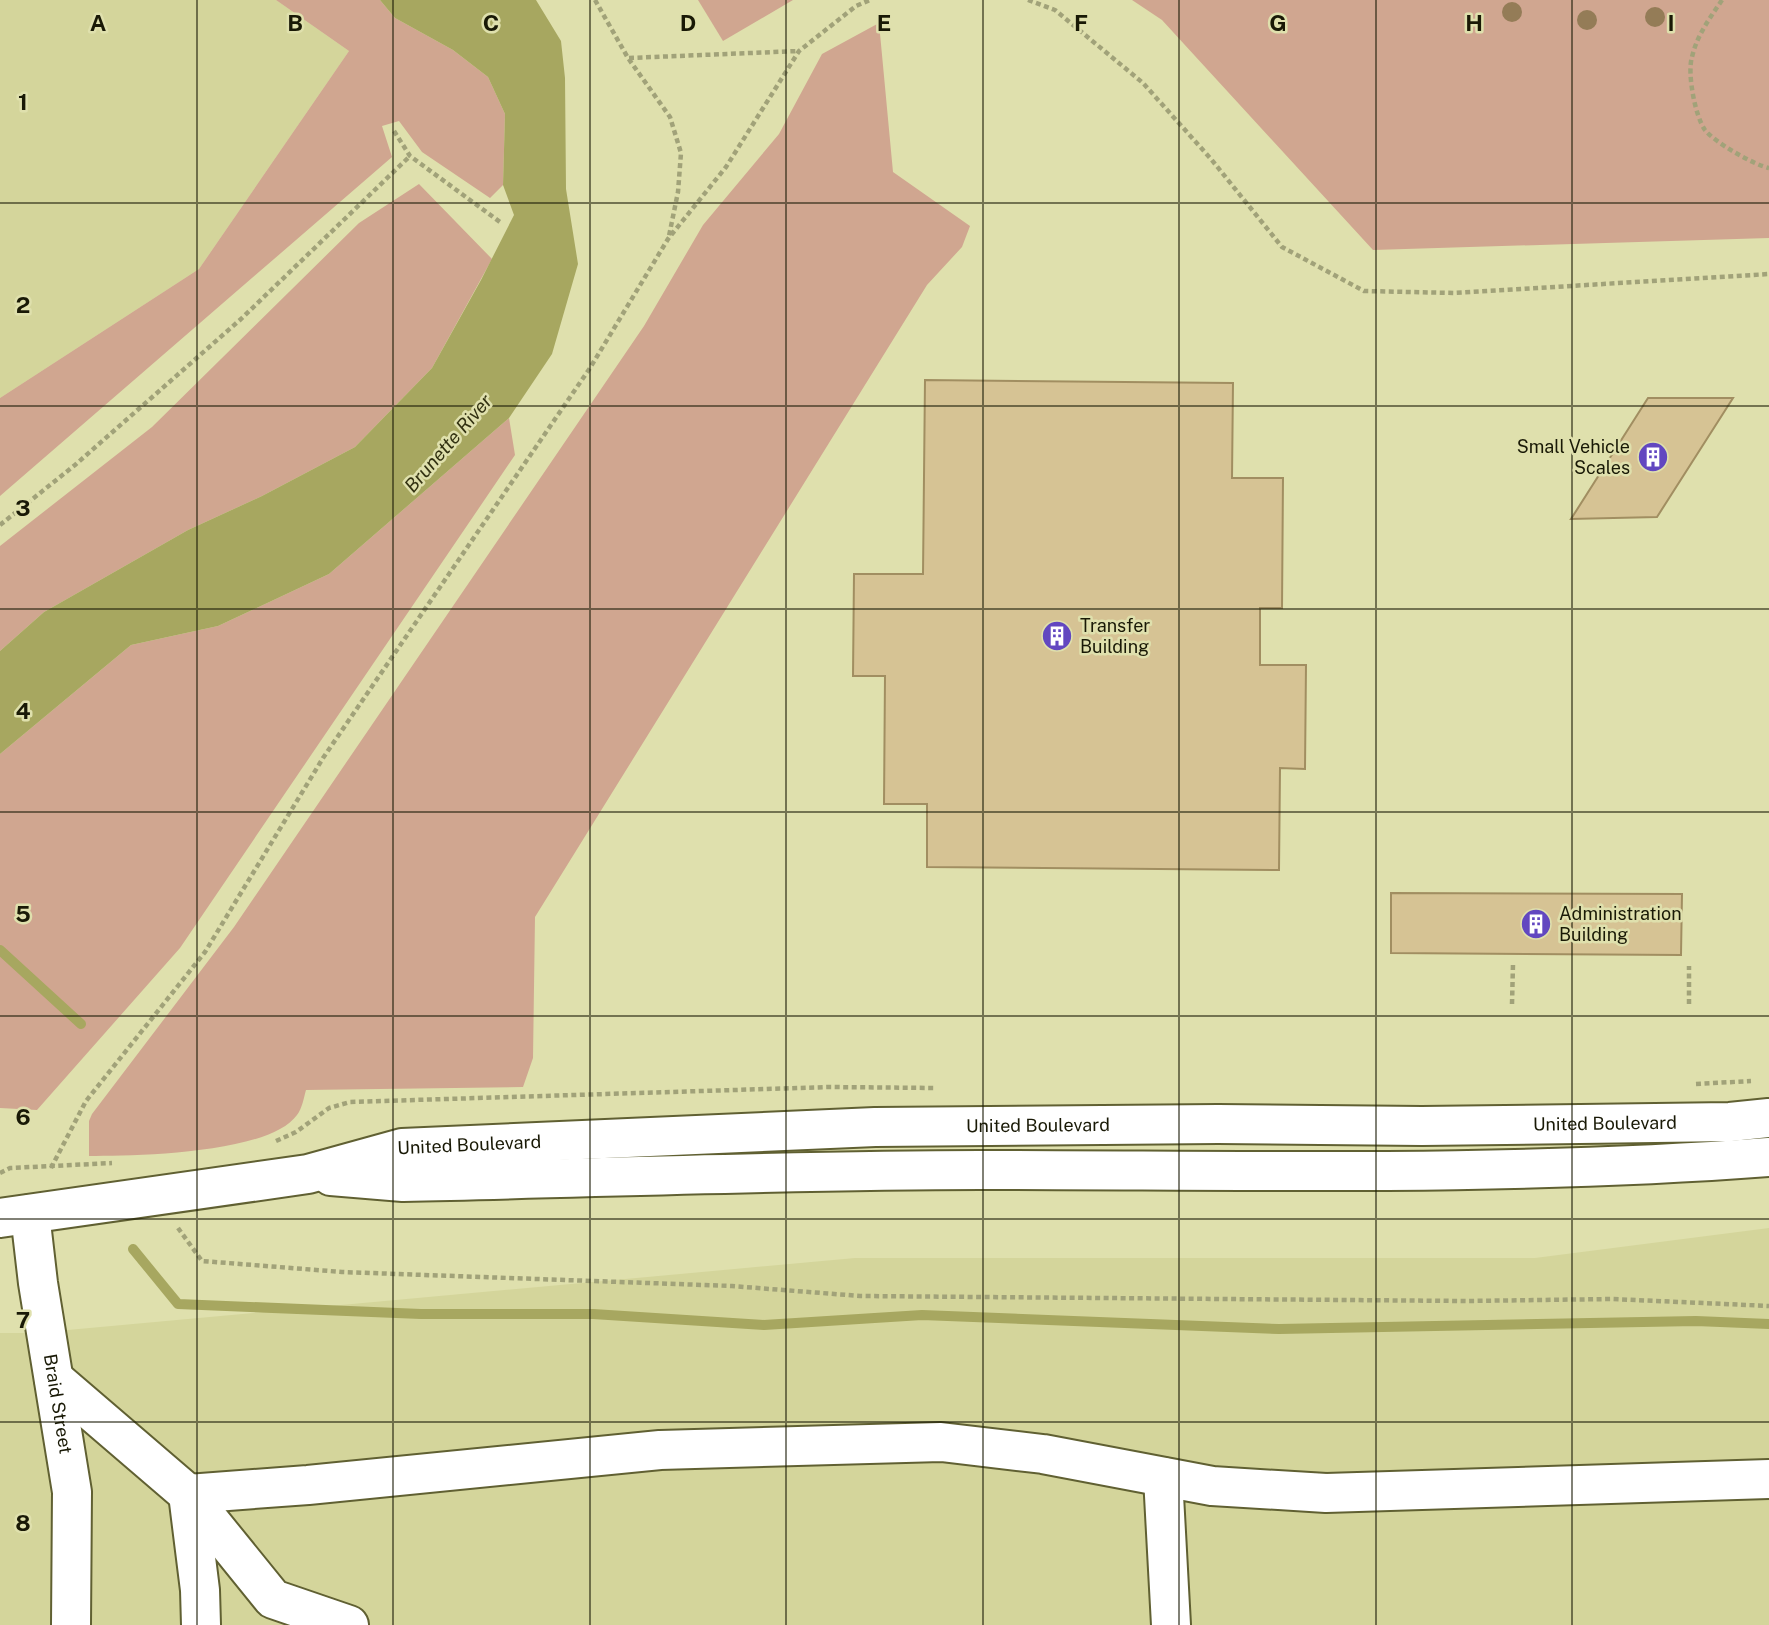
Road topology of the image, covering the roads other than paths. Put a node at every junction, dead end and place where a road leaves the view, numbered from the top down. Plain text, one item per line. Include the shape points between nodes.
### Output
1 (1769, 1118) edge
2 (1769, 1157) edge
3 (308, 1174) junction
4 (15, 1216) edge
5 (54, 1378) junction
6 (1163, 1477) junction
7 (1769, 1479) edge
8 (188, 1494) junction
9 (71, 1625) edge
10 (201, 1625) edge
11 (349, 1625) edge
12 (1171, 1625) edge

1 - 3 street, United Boulevard via 1422,1126 875,1127 402,1148
2 - 3 street, United Boulevard via 1439,1171 881,1170 403,1182
3 - 4 street, United Boulevard
4 - 5 street, Braid Street via 38,1283
5 - 8 street
5 - 9 street, Braid Street via 72,1492
6 - 7 street via 1212,1486 1326,1493
6 - 8 street via 1043,1454 941,1442 660,1450
6 - 12 street
8 - 10 street
8 - 11 street via 273,1599

